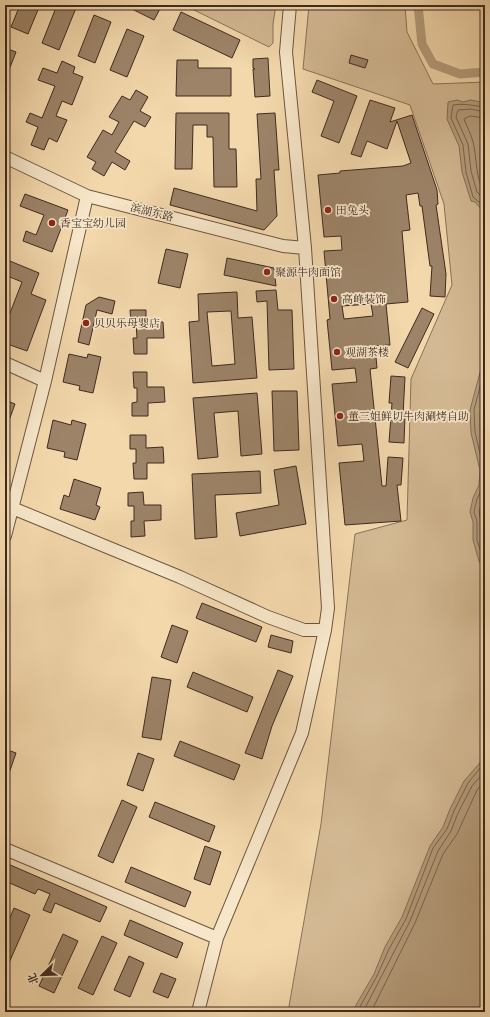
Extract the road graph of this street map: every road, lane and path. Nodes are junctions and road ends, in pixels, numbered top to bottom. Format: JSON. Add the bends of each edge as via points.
{"nodes":[{"id":1,"x":290,"y":5,"type":"edge"},
{"id":2,"x":5,"y":157,"type":"edge"},
{"id":3,"x":87,"y":196,"type":"junction"},
{"id":4,"x":305,"y":248,"type":"junction"},
{"id":5,"x":5,"y":363,"type":"edge"},
{"id":6,"x":45,"y":381,"type":"junction"},
{"id":7,"x":8,"y":506,"type":"edge"},
{"id":8,"x":5,"y":536,"type":"edge"},
{"id":9,"x":325,"y":630,"type":"junction"},
{"id":10,"x":5,"y":849,"type":"edge"},
{"id":11,"x":217,"y":938,"type":"junction"},
{"id":12,"x":198,"y":1012,"type":"edge"}],
"edges":[{"from":1,"to":4,"type":"street","via":[[286,52]]},
{"from":2,"to":3,"type":"street","name":"滨湖东路"},
{"from":3,"to":4,"type":"street","name":"滨湖东路","via":[[283,246]]},
{"from":3,"to":6,"type":"street"},
{"from":4,"to":9,"type":"street","via":[[327,595]]},
{"from":5,"to":6,"type":"street"},
{"from":6,"to":7,"type":"street"},
{"from":7,"to":8,"type":"street"},
{"from":7,"to":9,"type":"street","via":[[180,577],[268,617],[304,630]]},
{"from":9,"to":11,"type":"street","via":[[302,733]]},
{"from":10,"to":11,"type":"street"},
{"from":11,"to":12,"type":"street"}]}
